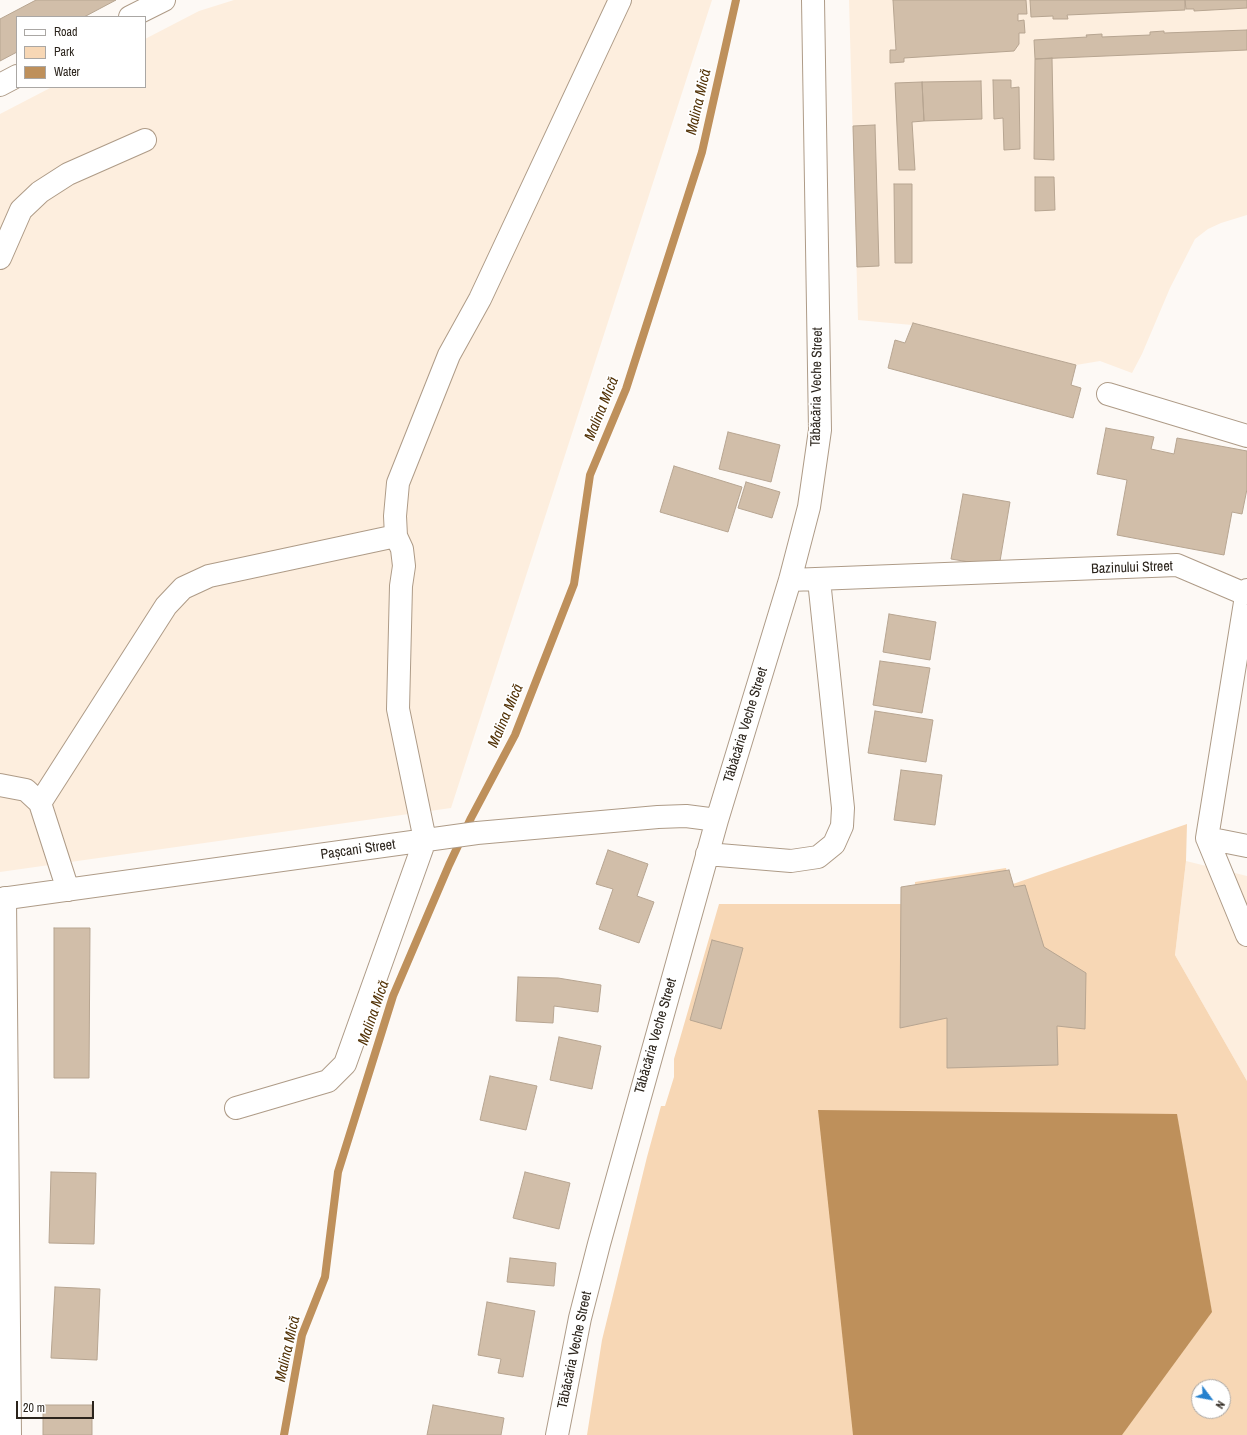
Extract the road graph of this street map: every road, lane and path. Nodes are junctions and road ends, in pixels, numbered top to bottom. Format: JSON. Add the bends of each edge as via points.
{"nodes":[{"id":1,"x":164,"y":0,"type":"edge"},
{"id":2,"x":620,"y":0,"type":"edge"},
{"id":3,"x":813,"y":0,"type":"edge"},
{"id":4,"x":132,"y":16,"type":"edge"},
{"id":5,"x":16,"y":77,"type":"edge"},
{"id":6,"x":0,"y":85,"type":"edge"},
{"id":7,"x":145,"y":140,"type":"dead end"},
{"id":8,"x":0,"y":258,"type":"edge"},
{"id":9,"x":1108,"y":394,"type":"dead end"},
{"id":10,"x":1247,"y":436,"type":"edge"},
{"id":11,"x":396,"y":536,"type":"junction"},
{"id":12,"x":790,"y":580,"type":"junction"},
{"id":13,"x":819,"y":580,"type":"junction"},
{"id":14,"x":1246,"y":592,"type":"edge"},
{"id":15,"x":0,"y":785,"type":"edge"},
{"id":16,"x":40,"y":802,"type":"junction"},
{"id":17,"x":717,"y":820,"type":"junction"},
{"id":18,"x":1207,"y":838,"type":"junction"},
{"id":19,"x":425,"y":840,"type":"junction"},
{"id":20,"x":1247,"y":846,"type":"edge"},
{"id":21,"x":707,"y":854,"type":"junction"},
{"id":22,"x":68,"y":890,"type":"junction"},
{"id":23,"x":2,"y":899,"type":"edge"},
{"id":24,"x":1247,"y":936,"type":"edge"},
{"id":25,"x":236,"y":1108,"type":"dead end"},
{"id":26,"x":10,"y":1435,"type":"edge"},
{"id":27,"x":557,"y":1435,"type":"edge"}],
"edges":[{"from":1,"to":4,"type":"street"},
{"from":2,"to":11,"type":"street","via":[[480,299],[449,355],[398,483]]},
{"from":3,"to":12,"type":"street","name":"Tăbăcăria Veche Street","via":[[820,430],[809,507]]},
{"from":5,"to":6,"type":"street"},
{"from":7,"to":8,"type":"street","via":[[68,174],[40,192],[21,210]]},
{"from":9,"to":10,"type":"street"},
{"from":11,"to":16,"type":"street","via":[[209,576],[182,588],[166,606]]},
{"from":11,"to":19,"type":"street","via":[[402,549],[404,566],[401,586],[398,709]]},
{"from":12,"to":13,"type":"street","name":"Bazinului Street"},
{"from":12,"to":17,"type":"street","name":"Tăbăcăria Veche Street"},
{"from":13,"to":14,"type":"street","name":"Bazinului Street","via":[[1177,565]]},
{"from":13,"to":21,"type":"street","via":[[843,808],[842,826],[834,844],[818,857],[791,861]]},
{"from":14,"to":18,"type":"street","name":"Bazinului Street"},
{"from":15,"to":16,"type":"street","via":[[26,790]]},
{"from":16,"to":22,"type":"street"},
{"from":17,"to":19,"type":"street","name":"Pașcani Street","via":[[686,816],[658,817]]},
{"from":17,"to":21,"type":"street","name":"Tăbăcăria Veche Street"},
{"from":18,"to":20,"type":"street"},
{"from":18,"to":24,"type":"street"},
{"from":19,"to":22,"type":"street","name":"Pașcani Street"},
{"from":19,"to":25,"type":"street","via":[[345,1064],[328,1081]]},
{"from":21,"to":27,"type":"street","name":"Tăbăcăria Veche Street","via":[[599,1244],[580,1318]]},
{"from":22,"to":23,"type":"street","name":"Pașcani Street"},
{"from":23,"to":26,"type":"street"}]}
